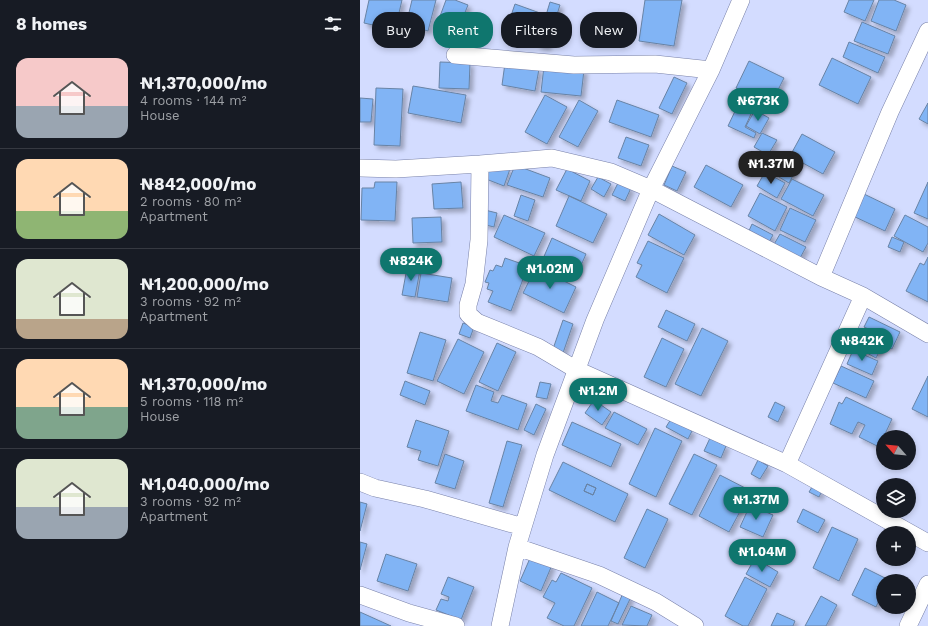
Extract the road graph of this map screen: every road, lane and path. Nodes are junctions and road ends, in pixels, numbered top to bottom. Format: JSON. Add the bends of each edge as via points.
{"nodes":[{"id":1,"x":741,"y":0,"type":"edge"},
{"id":2,"x":928,"y":31,"type":"edge"},
{"id":3,"x":455,"y":55,"type":"dead end"},
{"id":4,"x":711,"y":70,"type":"junction"},
{"id":5,"x":480,"y":164,"type":"junction"},
{"id":6,"x":360,"y":168,"type":"edge"},
{"id":7,"x":651,"y":189,"type":"junction"},
{"id":8,"x":821,"y":277,"type":"junction"},
{"id":9,"x":863,"y":296,"type":"junction"},
{"id":10,"x":928,"y":334,"type":"edge"},
{"id":11,"x":577,"y":370,"type":"junction"},
{"id":12,"x":787,"y":464,"type":"junction"},
{"id":13,"x":360,"y":482,"type":"edge"},
{"id":14,"x":523,"y":527,"type":"junction"},
{"id":15,"x":928,"y":542,"type":"edge"},
{"id":16,"x":517,"y":547,"type":"junction"},
{"id":17,"x":928,"y":584,"type":"edge"},
{"id":18,"x":360,"y":595,"type":"edge"},
{"id":19,"x":408,"y":620,"type":"edge"},
{"id":20,"x":456,"y":626,"type":"edge"},
{"id":21,"x":500,"y":626,"type":"edge"},
{"id":22,"x":695,"y":626,"type":"edge"},
{"id":23,"x":908,"y":626,"type":"edge"}],
"edges":[{"from":1,"to":4,"type":"street"},
{"from":2,"to":8,"type":"street","via":[[890,112]]},
{"from":3,"to":4,"type":"street","via":[[574,65],[655,64]]},
{"from":4,"to":7,"type":"street"},
{"from":5,"to":6,"type":"street","via":[[396,169]]},
{"from":5,"to":7,"type":"street","via":[[552,158],[611,172]]},
{"from":5,"to":11,"type":"street","via":[[479,240],[468,314],[476,322],[538,347]]},
{"from":7,"to":8,"type":"street"},
{"from":7,"to":11,"type":"street","via":[[595,320]]},
{"from":8,"to":9,"type":"street"},
{"from":9,"to":10,"type":"street"},
{"from":9,"to":12,"type":"street"},
{"from":11,"to":12,"type":"street"},
{"from":11,"to":14,"type":"street","via":[[545,455]]},
{"from":12,"to":15,"type":"street"},
{"from":13,"to":14,"type":"street"},
{"from":14,"to":16,"type":"street"},
{"from":16,"to":21,"type":"street"},
{"from":16,"to":22,"type":"street","via":[[599,575],[656,602]]},
{"from":17,"to":23,"type":"street"},
{"from":18,"to":19,"type":"street"},
{"from":19,"to":20,"type":"street"}]}
